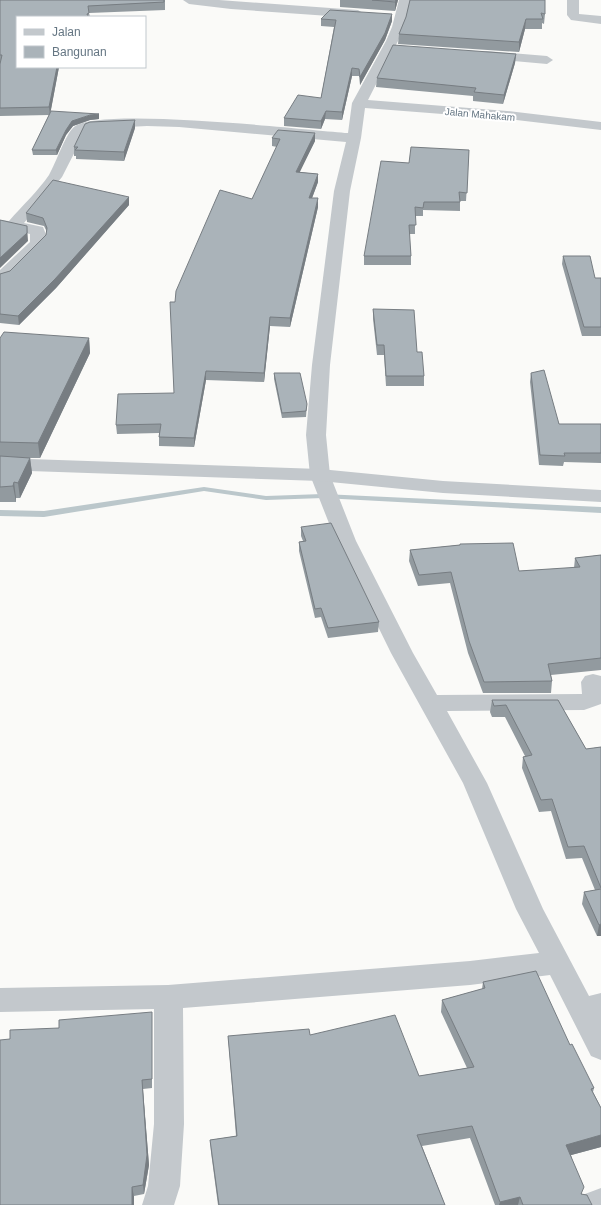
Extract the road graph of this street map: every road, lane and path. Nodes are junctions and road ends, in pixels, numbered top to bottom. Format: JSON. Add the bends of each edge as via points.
{"nodes":[{"id":1,"x":190,"y":0,"type":"edge"},
{"id":2,"x":405,"y":0,"type":"edge"},
{"id":3,"x":573,"y":0,"type":"edge"},
{"id":4,"x":372,"y":15,"type":"edge"},
{"id":5,"x":601,"y":20,"type":"edge"},
{"id":6,"x":388,"y":48,"type":"junction"},
{"id":7,"x":404,"y":49,"type":"edge"},
{"id":8,"x":475,"y":54,"type":"edge"},
{"id":9,"x":546,"y":60,"type":"dead end"},
{"id":10,"x":359,"y":103,"type":"junction"},
{"id":11,"x":601,"y":126,"type":"edge"},
{"id":12,"x":354,"y":138,"type":"junction"},
{"id":13,"x":7,"y":225,"type":"edge"},
{"id":14,"x":0,"y":277,"type":"edge"},
{"id":15,"x":0,"y":464,"type":"edge"},
{"id":16,"x":326,"y":489,"type":"junction"},
{"id":17,"x":601,"y":496,"type":"edge"},
{"id":18,"x":593,"y":682,"type":"dead end"},
{"id":19,"x":429,"y":703,"type":"junction"},
{"id":20,"x":558,"y":962,"type":"junction"},
{"id":21,"x":168,"y":997,"type":"junction"},
{"id":22,"x":0,"y":1000,"type":"edge"},
{"id":23,"x":592,"y":1008,"type":"edge"},
{"id":24,"x":601,"y":1047,"type":"edge"},
{"id":25,"x":601,"y":1203,"type":"edge"},
{"id":26,"x":158,"y":1205,"type":"edge"},
{"id":27,"x":596,"y":1205,"type":"edge"}],
"edges":[{"from":1,"to":4,"type":"street"},
{"from":2,"to":6,"type":"street","via":[[394,16]]},
{"from":3,"to":5,"type":"street","via":[[575,17]]},
{"from":6,"to":7,"type":"street"},
{"from":6,"to":10,"type":"street"},
{"from":8,"to":9,"type":"street"},
{"from":10,"to":11,"type":"street","name":"Jalan Mahakam"},
{"from":10,"to":12,"type":"street"},
{"from":12,"to":13,"type":"street","via":[[179,123],[83,126],[55,177]]},
{"from":12,"to":16,"type":"street","via":[[342,191],[321,365],[316,435]]},
{"from":13,"to":14,"type":"street","via":[[37,230],[40,237],[38,243]]},
{"from":15,"to":16,"type":"street"},
{"from":16,"to":17,"type":"street","via":[[443,487]]},
{"from":16,"to":19,"type":"street","via":[[346,541]]},
{"from":18,"to":19,"type":"street","via":[[594,698],[584,702]]},
{"from":19,"to":20,"type":"street","via":[[475,783],[530,909]]},
{"from":20,"to":21,"type":"street","via":[[470,973]]},
{"from":20,"to":23,"type":"street"},
{"from":21,"to":22,"type":"street"},
{"from":21,"to":26,"type":"street","via":[[170,1100],[164,1188]]},
{"from":23,"to":24,"type":"street"},
{"from":25,"to":27,"type":"street"}]}
